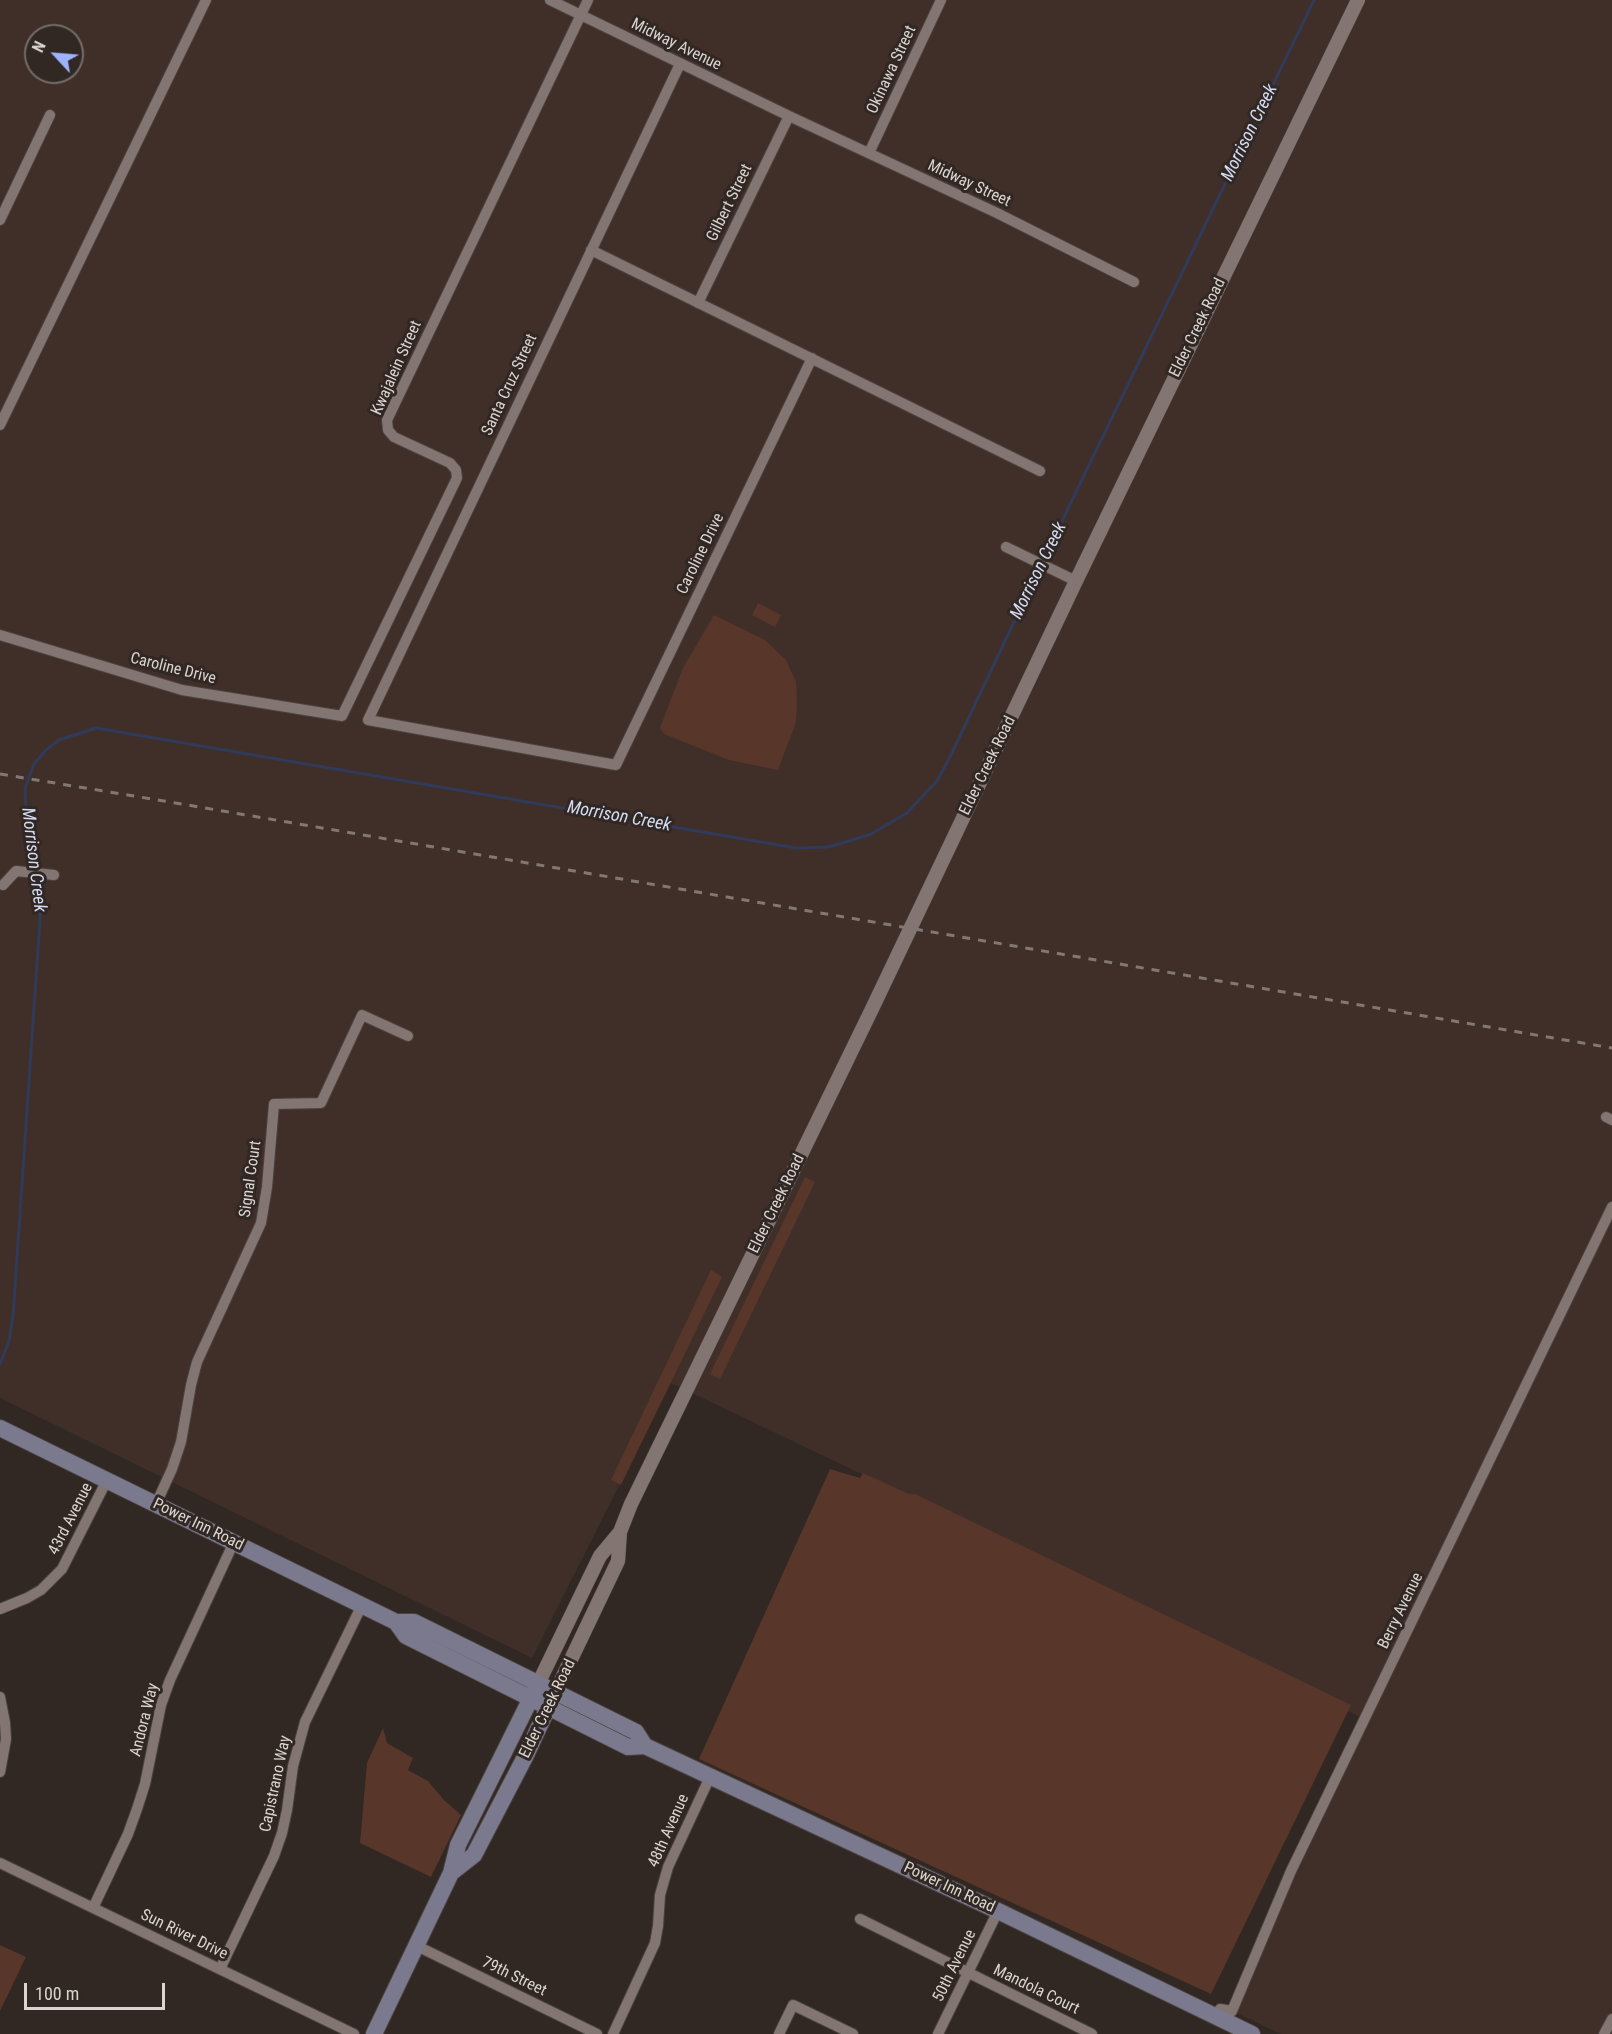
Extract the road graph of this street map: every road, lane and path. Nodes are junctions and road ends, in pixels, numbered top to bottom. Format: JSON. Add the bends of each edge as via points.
{"nodes":[{"id":1,"x":206,"y":0,"type":"edge"},
{"id":2,"x":550,"y":0,"type":"edge"},
{"id":3,"x":588,"y":0,"type":"edge"},
{"id":4,"x":941,"y":0,"type":"edge"},
{"id":5,"x":1358,"y":0,"type":"edge"},
{"id":6,"x":581,"y":15,"type":"junction"},
{"id":7,"x":680,"y":64,"type":"junction"},
{"id":8,"x":50,"y":115,"type":"dead end"},
{"id":9,"x":789,"y":116,"type":"junction"},
{"id":10,"x":869,"y":153,"type":"junction"},
{"id":11,"x":0,"y":220,"type":"edge"},
{"id":12,"x":591,"y":250,"type":"junction"},
{"id":13,"x":1134,"y":282,"type":"dead end"},
{"id":14,"x":698,"y":303,"type":"junction"},
{"id":15,"x":812,"y":358,"type":"junction"},
{"id":16,"x":0,"y":425,"type":"edge"},
{"id":17,"x":1040,"y":471,"type":"dead end"},
{"id":18,"x":1006,"y":547,"type":"dead end"},
{"id":19,"x":1076,"y":581,"type":"junction"},
{"id":20,"x":0,"y":635,"type":"edge"},
{"id":21,"x":342,"y":716,"type":"joint"},
{"id":22,"x":368,"y":720,"type":"joint"},
{"id":23,"x":54,"y":875,"type":"dead end"},
{"id":24,"x":3,"y":885,"type":"dead end"},
{"id":25,"x":408,"y":1036,"type":"dead end"},
{"id":26,"x":1612,"y":1207,"type":"edge"},
{"id":27,"x":0,"y":1428,"type":"edge"},
{"id":28,"x":107,"y":1480,"type":"junction"},
{"id":29,"x":156,"y":1504,"type":"junction"},
{"id":30,"x":620,"y":1532,"type":"junction"},
{"id":31,"x":234,"y":1542,"type":"junction"},
{"id":32,"x":362,"y":1605,"type":"junction"},
{"id":33,"x":0,"y":1609,"type":"edge"},
{"id":34,"x":535,"y":1691,"type":"junction"},
{"id":35,"x":0,"y":1697,"type":"edge"},
{"id":36,"x":552,"y":1700,"type":"junction"},
{"id":37,"x":0,"y":1772,"type":"edge"},
{"id":38,"x":710,"y":1777,"type":"junction"},
{"id":39,"x":0,"y":1863,"type":"edge"},
{"id":40,"x":452,"y":1873,"type":"junction"},
{"id":41,"x":93,"y":1908,"type":"junction"},
{"id":42,"x":998,"y":1911,"type":"junction"},
{"id":43,"x":860,"y":1919,"type":"dead end"},
{"id":44,"x":417,"y":1946,"type":"junction"},
{"id":45,"x":220,"y":1969,"type":"junction"},
{"id":46,"x":968,"y":1973,"type":"junction"},
{"id":47,"x":1216,"y":2017,"type":"junction"},
{"id":48,"x":1612,"y":2019,"type":"edge"},
{"id":49,"x":354,"y":2034,"type":"edge"},
{"id":50,"x":374,"y":2034,"type":"edge"},
{"id":51,"x":597,"y":2034,"type":"edge"},
{"id":52,"x":613,"y":2034,"type":"edge"},
{"id":53,"x":779,"y":2034,"type":"edge"},
{"id":54,"x":853,"y":2034,"type":"edge"},
{"id":55,"x":938,"y":2034,"type":"edge"},
{"id":56,"x":1092,"y":2034,"type":"edge"},
{"id":57,"x":1251,"y":2034,"type":"edge"},
{"id":58,"x":1604,"y":2034,"type":"edge"}],
"edges":[{"from":1,"to":16,"type":"street"},
{"from":2,"to":6,"type":"street","name":"Midway Avenue"},
{"from":3,"to":6,"type":"street","name":"Kwajalein Street"},
{"from":4,"to":10,"type":"street","name":"Okinawa Street"},
{"from":5,"to":19,"type":"street","name":"Elder Creek Road"},
{"from":6,"to":7,"type":"street","name":"Midway Avenue"},
{"from":6,"to":21,"type":"street","name":"Kwajalein Street","via":[[387,420],[394,437],[450,463],[458,478]]},
{"from":7,"to":9,"type":"street","name":"Midway Avenue"},
{"from":7,"to":12,"type":"street","name":"Santa Cruz Street"},
{"from":8,"to":11,"type":"street"},
{"from":9,"to":10,"type":"street","name":"Midway Street"},
{"from":9,"to":14,"type":"street","name":"Gilbert Street"},
{"from":10,"to":13,"type":"street","name":"Midway Street"},
{"from":12,"to":14,"type":"street"},
{"from":12,"to":22,"type":"street","name":"Santa Cruz Street"},
{"from":14,"to":15,"type":"street"},
{"from":15,"to":17,"type":"street"},
{"from":15,"to":22,"type":"street","name":"Caroline Drive","via":[[616,765]]},
{"from":18,"to":19,"type":"street"},
{"from":19,"to":30,"type":"street","name":"Elder Creek Road"},
{"from":20,"to":21,"type":"street","name":"Caroline Drive","via":[[182,690]]},
{"from":23,"to":24,"type":"street","via":[[16,871]]},
{"from":25,"to":29,"type":"street","name":"Signal Court","via":[[362,1015],[321,1103],[274,1104],[261,1223],[197,1362],[181,1442]]},
{"from":26,"to":47,"type":"street","name":"Berry Avenue","via":[[1291,1871],[1232,2011],[1220,2009]]},
{"from":27,"to":28,"type":"main road","name":"Power Inn Road"},
{"from":28,"to":29,"type":"main road","name":"Power Inn Road"},
{"from":28,"to":33,"type":"street","name":"43rd Avenue","via":[[62,1569],[41,1590]]},
{"from":29,"to":31,"type":"main road","name":"Power Inn Road"},
{"from":30,"to":34,"type":"street","name":"Elder Creek Road","via":[[600,1556]]},
{"from":30,"to":36,"type":"street","name":"Elder Creek Road","via":[[618,1561]]},
{"from":31,"to":32,"type":"main road","name":"Power Inn Road"},
{"from":31,"to":41,"type":"street","name":"Andora Way","via":[[170,1680],[137,1809]]},
{"from":32,"to":34,"type":"main road","name":"Power Inn Road","via":[[396,1622],[414,1622]]},
{"from":32,"to":45,"type":"street","name":"Capistrano Way","via":[[306,1722],[274,1856]]},
{"from":34,"to":36,"type":"main road","name":"Power Inn Road"},
{"from":34,"to":40,"type":"main road","name":"Elder Creek Road","via":[[458,1845]]},
{"from":35,"to":37,"type":"street","via":[[6,1738]]},
{"from":36,"to":38,"type":"main road","name":"Power Inn Road","via":[[628,1747],[645,1746]]},
{"from":36,"to":40,"type":"main road","name":"Elder Creek Road","via":[[474,1855]]},
{"from":38,"to":42,"type":"main road","name":"Power Inn Road"},
{"from":38,"to":52,"type":"street","name":"48th Avenue","via":[[668,1867],[660,1895],[655,1943]]},
{"from":39,"to":41,"type":"street","name":"Sun River Drive"},
{"from":40,"to":44,"type":"main road","name":"Elder Creek Road"},
{"from":41,"to":45,"type":"street","name":"Sun River Drive"},
{"from":42,"to":46,"type":"street","name":"50th Avenue"},
{"from":42,"to":47,"type":"main road","name":"Power Inn Road"},
{"from":43,"to":46,"type":"street","name":"Mandola Court"},
{"from":44,"to":50,"type":"main road","name":"Elder Creek Road"},
{"from":44,"to":51,"type":"street","name":"79th Street"},
{"from":45,"to":49,"type":"street","name":"Sun River Drive"},
{"from":46,"to":55,"type":"street","name":"50th Avenue"},
{"from":46,"to":56,"type":"street","name":"Mandola Court"},
{"from":47,"to":57,"type":"main road","name":"Power Inn Road"},
{"from":48,"to":58,"type":"street"},
{"from":53,"to":54,"type":"street","via":[[794,2005]]}]}
